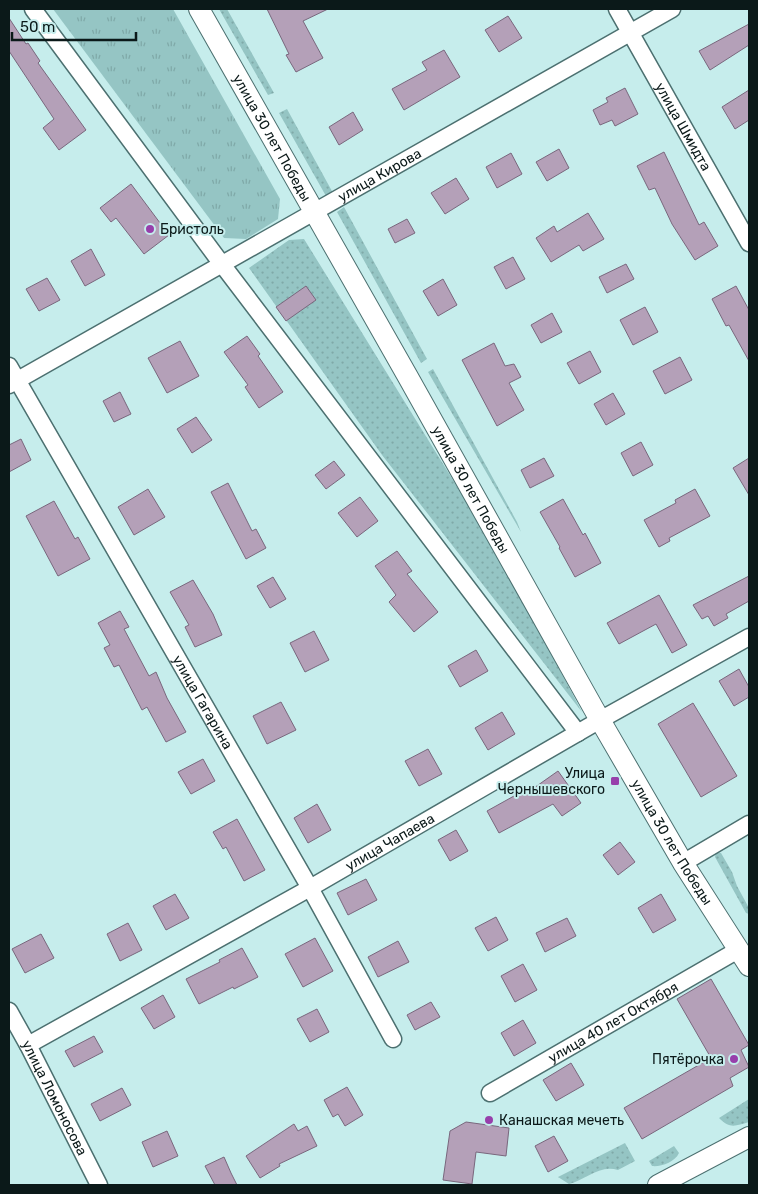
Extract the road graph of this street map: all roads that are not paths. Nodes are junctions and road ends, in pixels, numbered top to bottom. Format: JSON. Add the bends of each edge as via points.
{"nodes":[{"id":1,"x":33,"y":9,"type":"edge"},
{"id":2,"x":199,"y":9,"type":"edge"},
{"id":3,"x":617,"y":9,"type":"edge"},
{"id":4,"x":672,"y":9,"type":"edge"},
{"id":5,"x":630,"y":33,"type":"junction"},
{"id":6,"x":315,"y":212,"type":"junction"},
{"id":7,"x":749,"y":243,"type":"edge"},
{"id":8,"x":221,"y":264,"type":"junction"},
{"id":9,"x":9,"y":366,"type":"edge"},
{"id":10,"x":13,"y":383,"type":"edge"},
{"id":11,"x":749,"y":637,"type":"edge"},
{"id":12,"x":600,"y":720,"type":"junction"},
{"id":13,"x":578,"y":733,"type":"junction"},
{"id":14,"x":749,"y":824,"type":"edge"},
{"id":15,"x":683,"y":863,"type":"junction"},
{"id":16,"x":310,"y":888,"type":"junction"},
{"id":17,"x":744,"y":958,"type":"edge"},
{"id":18,"x":9,"y":1010,"type":"edge"},
{"id":19,"x":392,"y":1039,"type":"dead end"},
{"id":20,"x":28,"y":1045,"type":"junction"},
{"id":21,"x":490,"y":1093,"type":"dead end"},
{"id":22,"x":749,"y":1137,"type":"edge"},
{"id":23,"x":99,"y":1185,"type":"edge"},
{"id":24,"x":658,"y":1185,"type":"edge"}],
"edges":[{"from":1,"to":8,"type":"street"},
{"from":2,"to":6,"type":"street","name":"улица 30 лет Победы"},
{"from":3,"to":5,"type":"street","name":"улица Шмидта"},
{"from":4,"to":5,"type":"street","name":"улица Кирова"},
{"from":5,"to":6,"type":"street","name":"улица Кирова"},
{"from":5,"to":7,"type":"street","name":"улица Шмидта"},
{"from":6,"to":8,"type":"street","name":"улица Кирова"},
{"from":6,"to":12,"type":"street","name":"улица 30 лет Победы"},
{"from":8,"to":10,"type":"street","name":"улица Кирова"},
{"from":8,"to":13,"type":"street"},
{"from":9,"to":10,"type":"street","name":"улица Гагарина"},
{"from":10,"to":16,"type":"street","name":"улица Гагарина"},
{"from":11,"to":12,"type":"street","name":"улица Чапаева"},
{"from":12,"to":13,"type":"street","name":"улица Чапаева"},
{"from":12,"to":15,"type":"street","name":"улица 30 лет Победы"},
{"from":13,"to":16,"type":"street","name":"улица Чапаева"},
{"from":14,"to":15,"type":"street"},
{"from":15,"to":17,"type":"street","name":"улица 30 лет Победы"},
{"from":16,"to":19,"type":"street","name":"улица Гагарина"},
{"from":16,"to":20,"type":"street","name":"улица Чапаева"},
{"from":17,"to":21,"type":"street","name":"улица 40 лет Октября"},
{"from":18,"to":20,"type":"street","name":"улица Ломоносова"},
{"from":20,"to":23,"type":"street","name":"улица Ломоносова"},
{"from":22,"to":24,"type":"street"}]}
